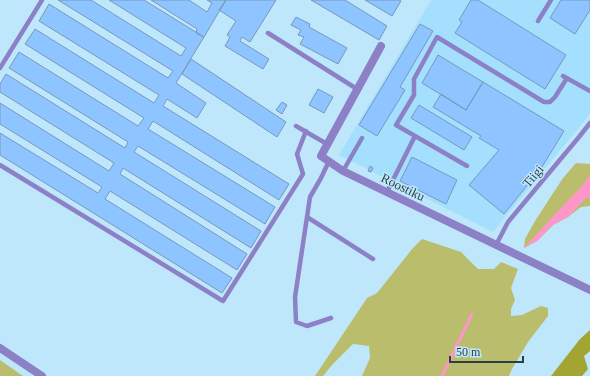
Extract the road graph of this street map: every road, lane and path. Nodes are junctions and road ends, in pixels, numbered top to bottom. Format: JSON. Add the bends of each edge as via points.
{"nodes":[{"id":1,"x":42,"y":0,"type":"edge"},
{"id":2,"x":551,"y":0,"type":"edge"},
{"id":3,"x":538,"y":21,"type":"dead end"},
{"id":4,"x":268,"y":33,"type":"dead end"},
{"id":5,"x":381,"y":46,"type":"dead end"},
{"id":6,"x":0,"y":68,"type":"edge"},
{"id":7,"x":358,"y":89,"type":"junction"},
{"id":8,"x":590,"y":90,"type":"edge"},
{"id":9,"x":590,"y":123,"type":"edge"},
{"id":10,"x":296,"y":126,"type":"dead end"},
{"id":11,"x":306,"y":132,"type":"junction"},
{"id":12,"x":415,"y":136,"type":"junction"},
{"id":13,"x":362,"y":138,"type":"dead end"},
{"id":14,"x":327,"y":144,"type":"junction"},
{"id":15,"x":329,"y":161,"type":"junction"},
{"id":16,"x":0,"y":165,"type":"edge"},
{"id":17,"x":467,"y":166,"type":"dead end"},
{"id":18,"x":343,"y":171,"type":"junction"},
{"id":19,"x":387,"y":192,"type":"junction"},
{"id":20,"x":307,"y":217,"type":"junction"},
{"id":21,"x":496,"y":245,"type":"junction"},
{"id":22,"x":373,"y":259,"type":"dead end"},
{"id":23,"x":590,"y":290,"type":"edge"},
{"id":24,"x":331,"y":318,"type":"dead end"},
{"id":25,"x":0,"y":348,"type":"edge"},
{"id":26,"x":42,"y":376,"type":"edge"}],
"edges":[{"from":1,"to":6,"type":"lane"},
{"from":2,"to":3,"type":"lane"},
{"from":4,"to":7,"type":"lane"},
{"from":5,"to":7,"type":"street"},
{"from":7,"to":14,"type":"street"},
{"from":8,"to":12,"type":"lane","via":[[565,77],[555,97],[550,102],[544,102],[437,37],[414,79],[414,95],[396,125]]},
{"from":9,"to":21,"type":"lane","name":"Tiigi","via":[[508,222]]},
{"from":10,"to":11,"type":"lane"},
{"from":11,"to":14,"type":"lane"},
{"from":11,"to":16,"type":"lane","via":[[297,154],[303,174],[223,301]]},
{"from":12,"to":17,"type":"lane"},
{"from":12,"to":19,"type":"lane"},
{"from":13,"to":18,"type":"lane"},
{"from":14,"to":15,"type":"street","via":[[321,156]]},
{"from":15,"to":18,"type":"street","name":"Roostiku"},
{"from":15,"to":20,"type":"lane","via":[[310,197]]},
{"from":18,"to":19,"type":"street","name":"Roostiku"},
{"from":19,"to":21,"type":"street","name":"Roostiku"},
{"from":20,"to":22,"type":"lane"},
{"from":20,"to":24,"type":"lane","via":[[295,297],[296,322],[307,326]]},
{"from":21,"to":23,"type":"street","name":"Roostiku"},
{"from":25,"to":26,"type":"street"}]}
